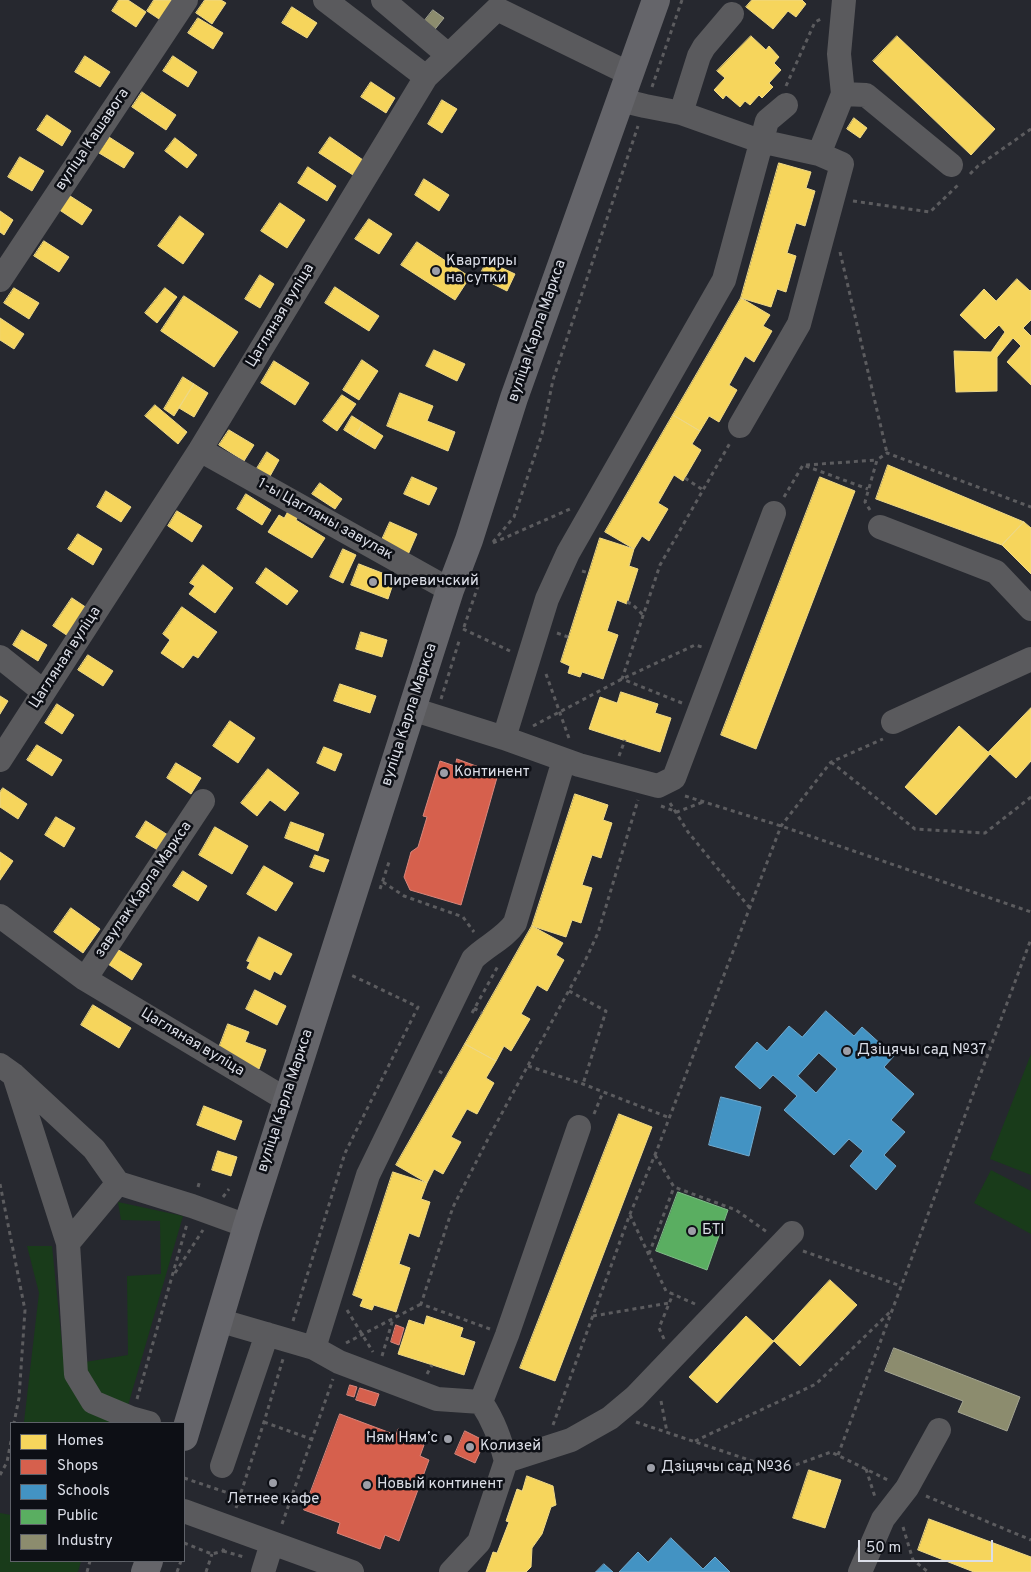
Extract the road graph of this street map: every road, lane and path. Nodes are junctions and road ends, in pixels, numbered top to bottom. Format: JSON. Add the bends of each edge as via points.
{"nodes":[{"id":1,"x":186,"y":0,"type":"edge"},
{"id":2,"x":325,"y":0,"type":"edge"},
{"id":3,"x":384,"y":0,"type":"edge"},
{"id":4,"x":656,"y":0,"type":"edge"},
{"id":5,"x":682,"y":0,"type":"edge"},
{"id":6,"x":497,"y":4,"type":"edge"},
{"id":7,"x":844,"y":4,"type":"edge"},
{"id":8,"x":732,"y":14,"type":"dead end"},
{"id":9,"x":448,"y":55,"type":"junction"},
{"id":10,"x":630,"y":74,"type":"junction"},
{"id":11,"x":426,"y":77,"type":"junction"},
{"id":12,"x":844,"y":94,"type":"junction"},
{"id":13,"x":633,"y":103,"type":"junction"},
{"id":14,"x":786,"y":105,"type":"joint"},
{"id":15,"x":681,"y":113,"type":"junction"},
{"id":16,"x":1031,"y":129,"type":"edge"},
{"id":17,"x":760,"y":141,"type":"junction"},
{"id":18,"x":819,"y":154,"type":"junction"},
{"id":19,"x":959,"y":175,"type":"junction"},
{"id":20,"x":833,"y":198,"type":"junction"},
{"id":21,"x":839,"y":247,"type":"dead end"},
{"id":22,"x":0,"y":280,"type":"edge"},
{"id":23,"x":740,"y":426,"type":"joint"},
{"id":24,"x":200,"y":450,"type":"junction"},
{"id":25,"x":888,"y":453,"type":"junction"},
{"id":26,"x":877,"y":460,"type":"junction"},
{"id":27,"x":803,"y":465,"type":"junction"},
{"id":28,"x":685,"y":478,"type":"dead end"},
{"id":29,"x":868,"y":489,"type":"junction"},
{"id":30,"x":702,"y":490,"type":"junction"},
{"id":31,"x":1031,"y":507,"type":"edge"},
{"id":32,"x":774,"y":513,"type":"joint"},
{"id":33,"x":590,"y":514,"type":"junction"},
{"id":34,"x":880,"y":528,"type":"joint"},
{"id":35,"x":479,"y":582,"type":"dead end"},
{"id":36,"x":450,"y":590,"type":"junction"},
{"id":37,"x":627,"y":602,"type":"dead end"},
{"id":38,"x":1031,"y":609,"type":"edge"},
{"id":39,"x":643,"y":615,"type":"junction"},
{"id":40,"x":463,"y":629,"type":"junction"},
{"id":41,"x":554,"y":632,"type":"dead end"},
{"id":42,"x":568,"y":637,"type":"dead end"},
{"id":43,"x":721,"y":653,"type":"junction"},
{"id":44,"x":0,"y":657,"type":"edge"},
{"id":45,"x":528,"y":659,"type":"junction"},
{"id":46,"x":1031,"y":659,"type":"edge"},
{"id":47,"x":622,"y":679,"type":"junction"},
{"id":48,"x":44,"y":692,"type":"junction"},
{"id":49,"x":688,"y":705,"type":"dead end"},
{"id":50,"x":424,"y":712,"type":"junction"},
{"id":51,"x":560,"y":712,"type":"junction"},
{"id":52,"x":893,"y":722,"type":"joint"},
{"id":53,"x":506,"y":738,"type":"junction"},
{"id":54,"x":625,"y":740,"type":"dead end"},
{"id":55,"x":0,"y":760,"type":"edge"},
{"id":56,"x":618,"y":761,"type":"dead end"},
{"id":57,"x":830,"y":762,"type":"junction"},
{"id":58,"x":571,"y":763,"type":"junction"},
{"id":59,"x":630,"y":796,"type":"dead end"},
{"id":60,"x":653,"y":797,"type":"junction"},
{"id":61,"x":1031,"y":797,"type":"edge"},
{"id":62,"x":638,"y":799,"type":"junction"},
{"id":63,"x":204,"y":801,"type":"dead end"},
{"id":64,"x":703,"y":802,"type":"junction"},
{"id":65,"x":676,"y":812,"type":"junction"},
{"id":66,"x":781,"y":826,"type":"junction"},
{"id":67,"x":391,"y":855,"type":"dead end"},
{"id":68,"x":383,"y":882,"type":"junction"},
{"id":69,"x":379,"y":891,"type":"dead end"},
{"id":70,"x":750,"y":907,"type":"junction"},
{"id":71,"x":1031,"y":912,"type":"edge"},
{"id":72,"x":0,"y":916,"type":"edge"},
{"id":73,"x":1031,"y":939,"type":"edge"},
{"id":74,"x":485,"y":948,"type":"junction"},
{"id":75,"x":350,"y":974,"type":"dead end"},
{"id":76,"x":85,"y":979,"type":"junction"},
{"id":77,"x":569,"y":991,"type":"junction"},
{"id":78,"x":474,"y":1008,"type":"junction"},
{"id":79,"x":482,"y":1013,"type":"dead end"},
{"id":80,"x":470,"y":1016,"type":"dead end"},
{"id":81,"x":443,"y":1063,"type":"dead end"},
{"id":82,"x":528,"y":1066,"type":"junction"},
{"id":83,"x":7,"y":1070,"type":"edge"},
{"id":84,"x":439,"y":1071,"type":"dead end"},
{"id":85,"x":582,"y":1084,"type":"junction"},
{"id":86,"x":287,"y":1100,"type":"junction"},
{"id":87,"x":670,"y":1118,"type":"junction"},
{"id":88,"x":579,"y":1127,"type":"dead end"},
{"id":89,"x":200,"y":1180,"type":"dead end"},
{"id":90,"x":118,"y":1183,"type":"junction"},
{"id":91,"x":0,"y":1184,"type":"edge"},
{"id":92,"x":674,"y":1187,"type":"dead end"},
{"id":93,"x":228,"y":1189,"type":"dead end"},
{"id":94,"x":202,"y":1210,"type":"junction"},
{"id":95,"x":630,"y":1214,"type":"junction"},
{"id":96,"x":246,"y":1226,"type":"junction"},
{"id":97,"x":792,"y":1233,"type":"dead end"},
{"id":98,"x":68,"y":1244,"type":"junction"},
{"id":99,"x":649,"y":1254,"type":"junction"},
{"id":100,"x":172,"y":1278,"type":"junction"},
{"id":101,"x":673,"y":1294,"type":"junction"},
{"id":102,"x":342,"y":1302,"type":"dead end"},
{"id":103,"x":669,"y":1303,"type":"junction"},
{"id":104,"x":421,"y":1304,"type":"junction"},
{"id":105,"x":892,"y":1310,"type":"junction"},
{"id":106,"x":592,"y":1316,"type":"junction"},
{"id":107,"x":393,"y":1318,"type":"junction"},
{"id":108,"x":709,"y":1319,"type":"junction"},
{"id":109,"x":218,"y":1320,"type":"junction"},
{"id":110,"x":362,"y":1335,"type":"junction"},
{"id":111,"x":507,"y":1335,"type":"junction"},
{"id":112,"x":277,"y":1337,"type":"junction"},
{"id":113,"x":314,"y":1348,"type":"junction"},
{"id":114,"x":674,"y":1357,"type":"junction"},
{"id":115,"x":339,"y":1362,"type":"junction"},
{"id":116,"x":432,"y":1365,"type":"dead end"},
{"id":117,"x":656,"y":1376,"type":"junction"},
{"id":118,"x":428,"y":1395,"type":"junction"},
{"id":119,"x":481,"y":1402,"type":"junction"},
{"id":120,"x":614,"y":1415,"type":"junction"},
{"id":121,"x":140,"y":1421,"type":"edge"},
{"id":122,"x":14,"y":1422,"type":"edge"},
{"id":123,"x":264,"y":1422,"type":"junction"},
{"id":124,"x":939,"y":1430,"type":"dead end"},
{"id":125,"x":185,"y":1432,"type":"edge"},
{"id":126,"x":667,"y":1432,"type":"junction"},
{"id":127,"x":312,"y":1439,"type":"junction"},
{"id":128,"x":694,"y":1441,"type":"junction"},
{"id":129,"x":544,"y":1449,"type":"junction"},
{"id":130,"x":838,"y":1455,"type":"junction"},
{"id":131,"x":506,"y":1461,"type":"junction"},
{"id":132,"x":9,"y":1463,"type":"edge"},
{"id":133,"x":222,"y":1466,"type":"dead end"},
{"id":134,"x":0,"y":1476,"type":"edge"},
{"id":135,"x":185,"y":1478,"type":"edge"},
{"id":136,"x":901,"y":1496,"type":"junction"},
{"id":137,"x":240,"y":1497,"type":"junction"},
{"id":138,"x":185,"y":1511,"type":"edge"},
{"id":139,"x":230,"y":1527,"type":"junction"},
{"id":140,"x":1031,"y":1540,"type":"edge"},
{"id":141,"x":185,"y":1543,"type":"edge"},
{"id":142,"x":274,"y":1543,"type":"junction"},
{"id":143,"x":212,"y":1554,"type":"junction"},
{"id":144,"x":206,"y":1572,"type":"edge"},
{"id":145,"x":263,"y":1572,"type":"edge"},
{"id":146,"x":352,"y":1572,"type":"edge"},
{"id":147,"x":452,"y":1572,"type":"edge"},
{"id":148,"x":860,"y":1572,"type":"edge"},
{"id":149,"x":928,"y":1572,"type":"edge"}],
"edges":[{"from":1,"to":22,"type":"street","name":"вуліца Кашавога"},
{"from":2,"to":11,"type":"street"},
{"from":3,"to":9,"type":"street"},
{"from":4,"to":10,"type":"main road","name":"вуліца Карла Маркса"},
{"from":5,"to":13,"type":"path"},
{"from":6,"to":9,"type":"street","name":"Цагляная вуліца"},
{"from":6,"to":10,"type":"street","name":"Цагляная вуліца"},
{"from":7,"to":12,"type":"street","via":[[839,54]]},
{"from":7,"to":14,"type":"path","via":[[815,22],[782,95]]},
{"from":8,"to":15,"type":"street","via":[[699,56]]},
{"from":9,"to":11,"type":"street","name":"Цагляная вуліца"},
{"from":10,"to":13,"type":"main road","name":"вуліца Карла Маркса"},
{"from":11,"to":24,"type":"street","name":"Цагляная вуліца"},
{"from":12,"to":18,"type":"street"},
{"from":12,"to":19,"type":"street","via":[[866,95]]},
{"from":13,"to":15,"type":"street"},
{"from":13,"to":33,"type":"path","via":[[554,380],[542,434],[514,517],[492,544],[569,509]]},
{"from":13,"to":36,"type":"main road","name":"вуліца Карла Маркса","via":[[514,398]]},
{"from":14,"to":17,"type":"street","via":[[767,120]]},
{"from":15,"to":17,"type":"street"},
{"from":16,"to":19,"type":"path","via":[[978,166]]},
{"from":17,"to":18,"type":"street"},
{"from":17,"to":33,"type":"street","via":[[724,280]]},
{"from":18,"to":20,"type":"street","via":[[842,164]]},
{"from":19,"to":20,"type":"path","via":[[930,212]]},
{"from":20,"to":23,"type":"street","via":[[799,324]]},
{"from":21,"to":25,"type":"path"},
{"from":23,"to":30,"type":"path"},
{"from":24,"to":36,"type":"street","name":"1-ы Цагляны завулак"},
{"from":24,"to":48,"type":"street","name":"Цагляная вуліца"},
{"from":25,"to":26,"type":"path"},
{"from":25,"to":31,"type":"path"},
{"from":26,"to":27,"type":"path"},
{"from":26,"to":29,"type":"path"},
{"from":27,"to":29,"type":"path"},
{"from":27,"to":32,"type":"path"},
{"from":28,"to":30,"type":"path"},
{"from":29,"to":34,"type":"path","via":[[865,502]]},
{"from":30,"to":39,"type":"path","via":[[660,565]]},
{"from":32,"to":43,"type":"street"},
{"from":33,"to":45,"type":"street","via":[[547,599]]},
{"from":34,"to":38,"type":"street","via":[[996,572]]},
{"from":35,"to":40,"type":"path"},
{"from":36,"to":50,"type":"main road","name":"вуліца Карла Маркса"},
{"from":37,"to":39,"type":"path"},
{"from":39,"to":47,"type":"path"},
{"from":40,"to":45,"type":"path"},
{"from":40,"to":50,"type":"path"},
{"from":41,"to":42,"type":"path"},
{"from":43,"to":47,"type":"path","via":[[695,645]]},
{"from":43,"to":60,"type":"street","via":[[674,778]]},
{"from":44,"to":48,"type":"street"},
{"from":45,"to":51,"type":"path","via":[[542,665]]},
{"from":45,"to":53,"type":"street"},
{"from":46,"to":52,"type":"street"},
{"from":47,"to":49,"type":"path"},
{"from":47,"to":51,"type":"path"},
{"from":48,"to":55,"type":"street","name":"Цагляная вуліца"},
{"from":50,"to":53,"type":"street"},
{"from":50,"to":86,"type":"main road","name":"вуліца Карла Маркса"},
{"from":51,"to":53,"type":"path"},
{"from":51,"to":58,"type":"path"},
{"from":52,"to":57,"type":"path","via":[[896,733]]},
{"from":53,"to":58,"type":"street"},
{"from":54,"to":56,"type":"path"},
{"from":57,"to":61,"type":"path","via":[[915,829],[985,833]]},
{"from":57,"to":66,"type":"path"},
{"from":58,"to":60,"type":"street"},
{"from":58,"to":74,"type":"street","via":[[515,923],[510,931]]},
{"from":59,"to":62,"type":"path"},
{"from":60,"to":62,"type":"path"},
{"from":60,"to":62,"type":"path"},
{"from":60,"to":64,"type":"path"},
{"from":60,"to":65,"type":"path"},
{"from":60,"to":65,"type":"path"},
{"from":62,"to":77,"type":"path","via":[[598,933]]},
{"from":63,"to":76,"type":"street","name":"завулак Карла Маркса"},
{"from":64,"to":65,"type":"path"},
{"from":64,"to":66,"type":"path"},
{"from":65,"to":70,"type":"path","via":[[688,832]]},
{"from":66,"to":70,"type":"path"},
{"from":66,"to":71,"type":"path"},
{"from":67,"to":68,"type":"path"},
{"from":68,"to":69,"type":"path"},
{"from":68,"to":74,"type":"path","via":[[404,896],[463,917]]},
{"from":70,"to":87,"type":"path"},
{"from":72,"to":76,"type":"street","name":"Цагляная вуліца"},
{"from":73,"to":105,"type":"path"},
{"from":74,"to":78,"type":"path","via":[[501,960]]},
{"from":74,"to":113,"type":"street","via":[[473,959],[368,1175]]},
{"from":75,"to":112,"type":"path","via":[[418,1007],[345,1153]]},
{"from":76,"to":86,"type":"street","name":"Цагляная вуліца"},
{"from":77,"to":82,"type":"path"},
{"from":77,"to":85,"type":"path","via":[[606,1011]]},
{"from":78,"to":79,"type":"path"},
{"from":78,"to":80,"type":"path"},
{"from":81,"to":84,"type":"path"},
{"from":82,"to":85,"type":"path"},
{"from":82,"to":104,"type":"path","via":[[453,1207]]},
{"from":83,"to":90,"type":"street","via":[[94,1150]]},
{"from":83,"to":98,"type":"street"},
{"from":85,"to":87,"type":"path"},
{"from":86,"to":96,"type":"main road","name":"вуліца Карла Маркса"},
{"from":87,"to":95,"type":"path"},
{"from":88,"to":111,"type":"street"},
{"from":89,"to":94,"type":"path"},
{"from":90,"to":94,"type":"street"},
{"from":90,"to":98,"type":"street"},
{"from":91,"to":122,"type":"path","via":[[25,1310]]},
{"from":92,"to":99,"type":"path"},
{"from":93,"to":94,"type":"path"},
{"from":94,"to":96,"type":"street"},
{"from":94,"to":100,"type":"path"},
{"from":94,"to":100,"type":"path"},
{"from":95,"to":99,"type":"path"},
{"from":95,"to":106,"type":"path"},
{"from":96,"to":109,"type":"main road","name":"вуліца Карла Маркса"},
{"from":97,"to":108,"type":"street"},
{"from":98,"to":121,"type":"street","via":[[76,1374],[94,1402]]},
{"from":99,"to":101,"type":"path","via":[[666,1291]]},
{"from":100,"to":121,"type":"path"},
{"from":101,"to":103,"type":"path"},
{"from":101,"to":108,"type":"path","via":[[696,1304]]},
{"from":102,"to":110,"type":"path"},
{"from":103,"to":106,"type":"path"},
{"from":103,"to":114,"type":"path","via":[[659,1328]]},
{"from":104,"to":107,"type":"path"},
{"from":104,"to":111,"type":"path"},
{"from":105,"to":128,"type":"path","via":[[816,1384]]},
{"from":105,"to":130,"type":"path"},
{"from":106,"to":129,"type":"path"},
{"from":107,"to":110,"type":"path"},
{"from":107,"to":110,"type":"path","via":[[381,1360]]},
{"from":108,"to":114,"type":"street"},
{"from":109,"to":112,"type":"street"},
{"from":109,"to":125,"type":"main road","name":"вуліца Карла Маркса"},
{"from":110,"to":115,"type":"path","via":[[345,1344]]},
{"from":111,"to":119,"type":"street"},
{"from":112,"to":113,"type":"street"},
{"from":112,"to":123,"type":"path"},
{"from":112,"to":133,"type":"street"},
{"from":113,"to":115,"type":"street"},
{"from":114,"to":117,"type":"street"},
{"from":115,"to":118,"type":"street"},
{"from":115,"to":127,"type":"path"},
{"from":116,"to":118,"type":"path","via":[[426,1377]]},
{"from":117,"to":120,"type":"street"},
{"from":117,"to":126,"type":"path"},
{"from":118,"to":119,"type":"street"},
{"from":119,"to":131,"type":"street","via":[[491,1416]]},
{"from":120,"to":126,"type":"path"},
{"from":120,"to":129,"type":"street","via":[[571,1440]]},
{"from":123,"to":127,"type":"path"},
{"from":123,"to":137,"type":"path"},
{"from":124,"to":136,"type":"street"},
{"from":126,"to":128,"type":"path"},
{"from":127,"to":142,"type":"path"},
{"from":128,"to":130,"type":"path","via":[[776,1469],[831,1452]]},
{"from":129,"to":131,"type":"street"},
{"from":130,"to":136,"type":"path"},
{"from":131,"to":147,"type":"street","via":[[479,1542]]},
{"from":132,"to":134,"type":"path"},
{"from":135,"to":137,"type":"path"},
{"from":136,"to":140,"type":"path"},
{"from":136,"to":148,"type":"street","via":[[883,1519]]},
{"from":136,"to":149,"type":"path","via":[[913,1560]]},
{"from":137,"to":139,"type":"path"},
{"from":138,"to":139,"type":"street"},
{"from":139,"to":142,"type":"street"},
{"from":139,"to":143,"type":"path","via":[[223,1551]]},
{"from":141,"to":143,"type":"path"},
{"from":142,"to":145,"type":"street"},
{"from":142,"to":146,"type":"street"},
{"from":143,"to":144,"type":"path"}]}
